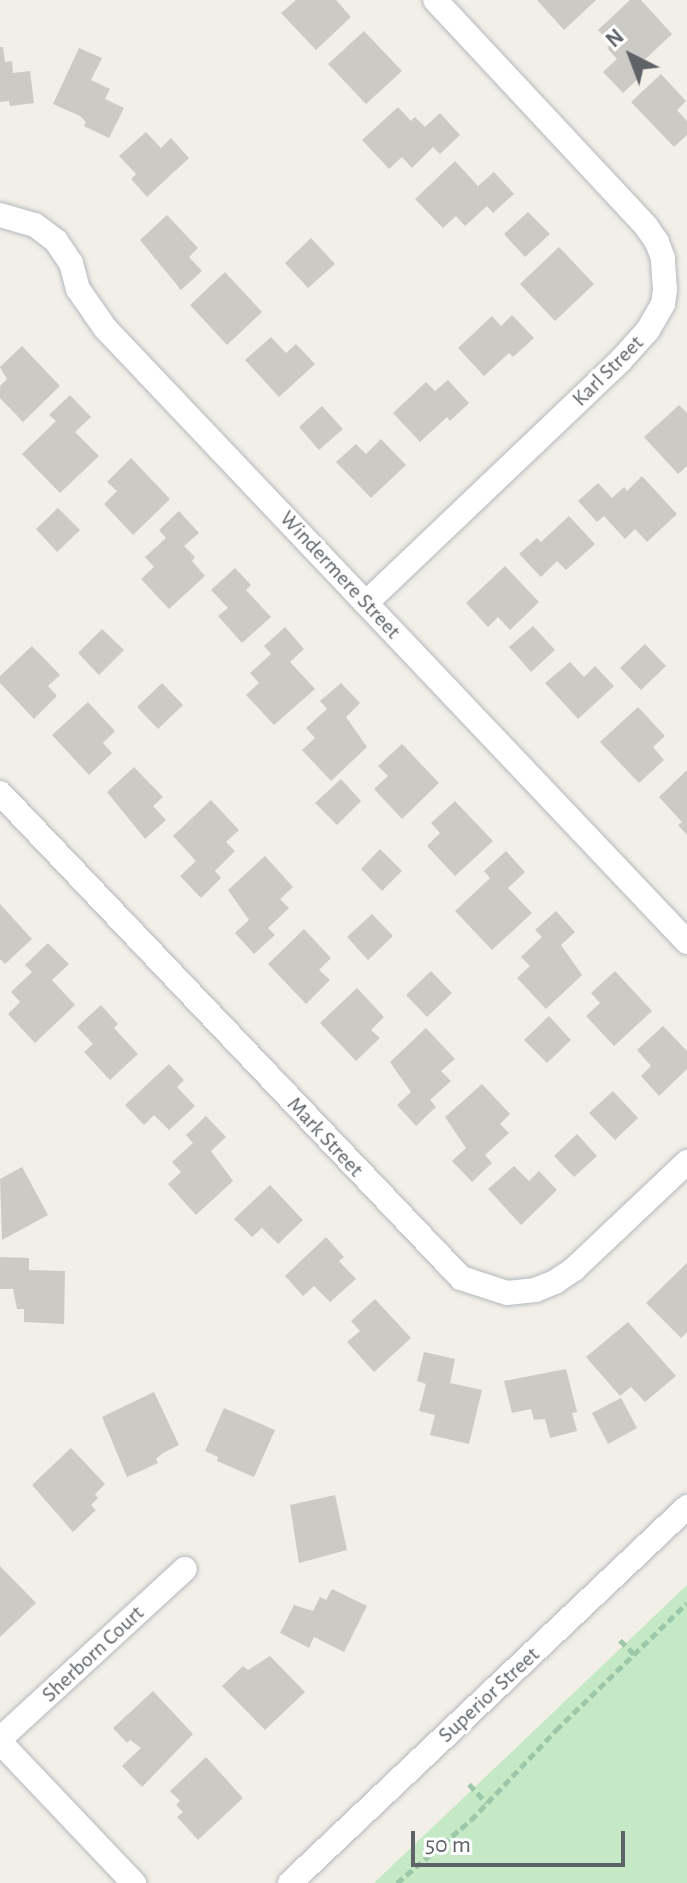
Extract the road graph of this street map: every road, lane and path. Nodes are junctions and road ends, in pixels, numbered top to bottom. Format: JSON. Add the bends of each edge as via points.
{"nodes":[{"id":1,"x":435,"y":0,"type":"edge"},
{"id":2,"x":0,"y":215,"type":"edge"},
{"id":3,"x":366,"y":603,"type":"junction"},
{"id":4,"x":0,"y":793,"type":"edge"},
{"id":5,"x":687,"y":942,"type":"edge"},
{"id":6,"x":687,"y":1162,"type":"edge"},
{"id":7,"x":687,"y":1507,"type":"edge"},
{"id":8,"x":185,"y":1569,"type":"dead end"},
{"id":9,"x":687,"y":1603,"type":"edge"},
{"id":10,"x":620,"y":1640,"type":"dead end"},
{"id":11,"x":634,"y":1654,"type":"junction"},
{"id":12,"x":0,"y":1741,"type":"edge"},
{"id":13,"x":469,"y":1784,"type":"dead end"},
{"id":14,"x":487,"y":1803,"type":"junction"},
{"id":15,"x":134,"y":1883,"type":"edge"},
{"id":16,"x":290,"y":1883,"type":"edge"},
{"id":17,"x":397,"y":1883,"type":"edge"}],
"edges":[{"from":1,"to":3,"type":"street","name":"Karl Street","via":[[646,226],[663,258],[665,290],[648,330],[621,360]]},
{"from":2,"to":3,"type":"street","name":"Windermere Street","via":[[35,225],[56,241],[71,263],[78,289],[105,328]]},
{"from":3,"to":5,"type":"street","name":"Windermere Street"},
{"from":4,"to":6,"type":"street","name":"Mark Street","via":[[461,1278],[507,1293],[555,1282]]},
{"from":7,"to":16,"type":"street","name":"Superior Street"},
{"from":8,"to":12,"type":"street","name":"Sherborn Court"},
{"from":9,"to":11,"type":"path"},
{"from":10,"to":11,"type":"path"},
{"from":11,"to":14,"type":"path"},
{"from":12,"to":15,"type":"street"},
{"from":13,"to":14,"type":"path"},
{"from":14,"to":17,"type":"path"}]}
